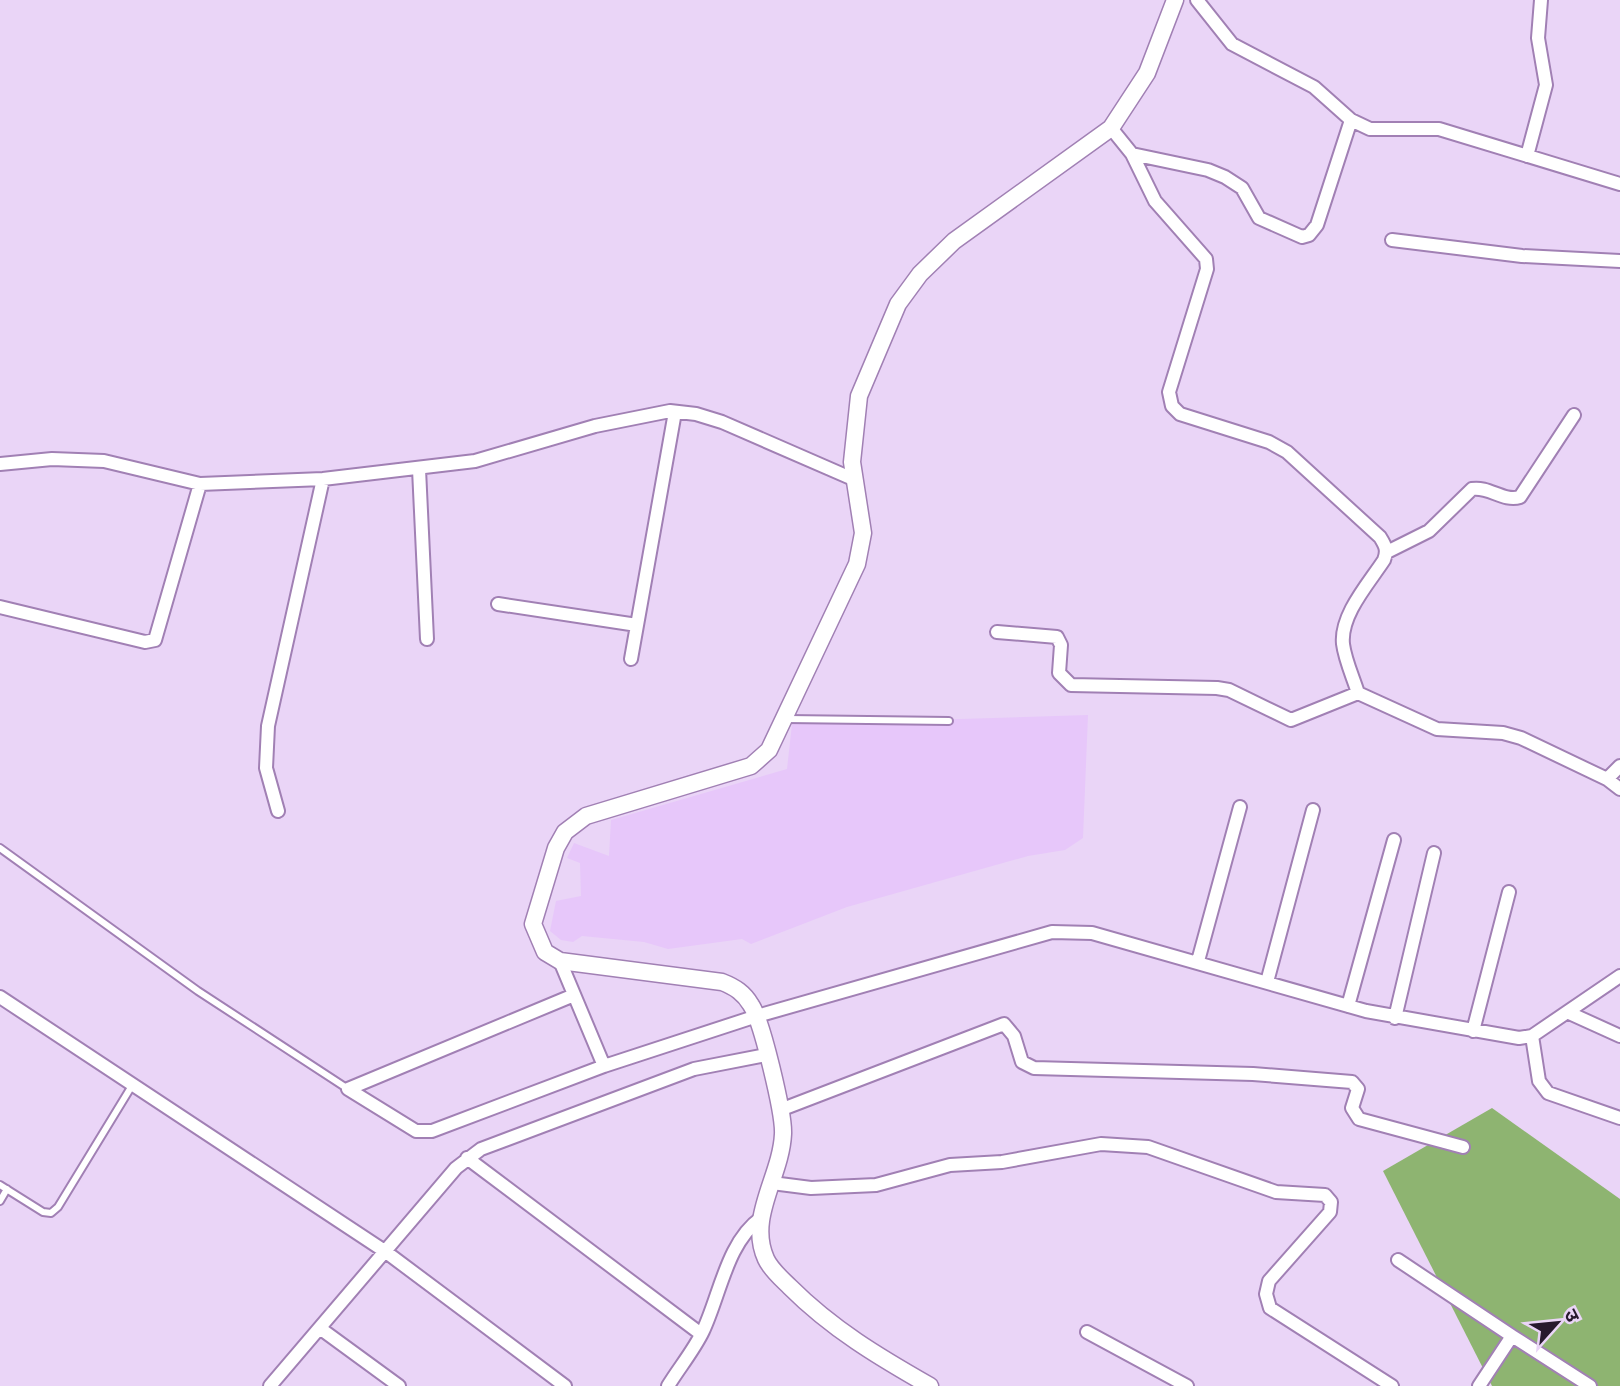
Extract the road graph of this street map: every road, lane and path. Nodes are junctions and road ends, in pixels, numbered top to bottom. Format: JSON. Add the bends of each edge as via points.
{"nodes":[{"id":1,"x":1175,"y":0,"type":"edge"},
{"id":2,"x":1197,"y":0,"type":"edge"},
{"id":3,"x":1541,"y":0,"type":"edge"},
{"id":4,"x":1351,"y":120,"type":"junction"},
{"id":5,"x":1111,"y":128,"type":"junction"},
{"id":6,"x":1132,"y":154,"type":"junction"},
{"id":7,"x":1527,"y":156,"type":"junction"},
{"id":8,"x":1620,"y":184,"type":"edge"},
{"id":9,"x":1392,"y":240,"type":"dead end"},
{"id":10,"x":1620,"y":261,"type":"edge"},
{"id":11,"x":675,"y":412,"type":"junction"},
{"id":12,"x":1574,"y":415,"type":"dead end"},
{"id":13,"x":0,"y":464,"type":"edge"},
{"id":14,"x":419,"y":469,"type":"junction"},
{"id":15,"x":323,"y":479,"type":"junction"},
{"id":16,"x":853,"y":479,"type":"junction"},
{"id":17,"x":200,"y":484,"type":"junction"},
{"id":18,"x":1387,"y":552,"type":"junction"},
{"id":19,"x":498,"y":604,"type":"dead end"},
{"id":20,"x":0,"y":607,"type":"edge"},
{"id":21,"x":637,"y":625,"type":"junction"},
{"id":22,"x":997,"y":632,"type":"dead end"},
{"id":23,"x":427,"y":639,"type":"dead end"},
{"id":24,"x":631,"y":659,"type":"dead end"},
{"id":25,"x":1358,"y":693,"type":"junction"},
{"id":26,"x":785,"y":719,"type":"junction"},
{"id":27,"x":949,"y":721,"type":"dead end"},
{"id":28,"x":1620,"y":766,"type":"edge"},
{"id":29,"x":1607,"y":779,"type":"junction"},
{"id":30,"x":1620,"y":789,"type":"edge"},
{"id":31,"x":1240,"y":807,"type":"dead end"},
{"id":32,"x":1313,"y":810,"type":"dead end"},
{"id":33,"x":278,"y":811,"type":"dead end"},
{"id":34,"x":1394,"y":840,"type":"dead end"},
{"id":35,"x":0,"y":848,"type":"edge"},
{"id":36,"x":1434,"y":853,"type":"dead end"},
{"id":37,"x":1510,"y":892,"type":"dead end"},
{"id":38,"x":560,"y":961,"type":"junction"},
{"id":39,"x":1198,"y":961,"type":"junction"},
{"id":40,"x":1620,"y":976,"type":"edge"},
{"id":41,"x":1267,"y":982,"type":"junction"},
{"id":42,"x":574,"y":995,"type":"junction"},
{"id":43,"x":0,"y":997,"type":"edge"},
{"id":44,"x":1348,"y":1006,"type":"junction"},
{"id":45,"x":1567,"y":1012,"type":"junction"},
{"id":46,"x":1395,"y":1018,"type":"junction"},
{"id":47,"x":758,"y":1021,"type":"junction"},
{"id":48,"x":1473,"y":1031,"type":"junction"},
{"id":49,"x":1532,"y":1036,"type":"junction"},
{"id":50,"x":1620,"y":1036,"type":"edge"},
{"id":51,"x":765,"y":1052,"type":"junction"},
{"id":52,"x":604,"y":1066,"type":"junction"},
{"id":53,"x":133,"y":1083,"type":"junction"},
{"id":54,"x":348,"y":1089,"type":"junction"},
{"id":55,"x":780,"y":1110,"type":"junction"},
{"id":56,"x":1620,"y":1118,"type":"edge"},
{"id":57,"x":1463,"y":1147,"type":"dead end"},
{"id":58,"x":467,"y":1158,"type":"junction"},
{"id":59,"x":772,"y":1184,"type":"junction"},
{"id":60,"x":0,"y":1185,"type":"edge"},
{"id":61,"x":7,"y":1189,"type":"junction"},
{"id":62,"x":0,"y":1201,"type":"edge"},
{"id":63,"x":761,"y":1218,"type":"junction"},
{"id":64,"x":386,"y":1252,"type":"junction"},
{"id":65,"x":1398,"y":1260,"type":"dead end"},
{"id":66,"x":321,"y":1329,"type":"junction"},
{"id":67,"x":1087,"y":1332,"type":"dead end"},
{"id":68,"x":701,"y":1335,"type":"junction"},
{"id":69,"x":1512,"y":1336,"type":"junction"},
{"id":70,"x":270,"y":1386,"type":"edge"},
{"id":71,"x":399,"y":1386,"type":"edge"},
{"id":72,"x":565,"y":1386,"type":"edge"},
{"id":73,"x":668,"y":1386,"type":"edge"},
{"id":74,"x":930,"y":1386,"type":"edge"},
{"id":75,"x":1187,"y":1386,"type":"edge"},
{"id":76,"x":1392,"y":1386,"type":"edge"},
{"id":77,"x":1479,"y":1386,"type":"edge"},
{"id":78,"x":1590,"y":1386,"type":"edge"}],
"edges":[{"from":1,"to":5,"type":"street","via":[[1147,73]]},
{"from":2,"to":4,"type":"street","via":[[1233,44],[1314,87]]},
{"from":3,"to":7,"type":"street","via":[[1538,38],[1546,95]]},
{"from":4,"to":6,"type":"street","via":[[1317,225],[1309,236],[1259,218],[1242,188],[1226,177]]},
{"from":4,"to":7,"type":"street","via":[[1370,129],[1439,130]]},
{"from":5,"to":6,"type":"street"},
{"from":5,"to":16,"type":"street","via":[[954,241],[920,274],[898,304],[859,396]]},
{"from":6,"to":18,"type":"street","via":[[1155,201],[1206,259],[1207,269],[1169,392],[1172,406],[1180,414],[1287,452],[1380,537]]},
{"from":7,"to":8,"type":"street"},
{"from":9,"to":10,"type":"street","via":[[1522,256]]},
{"from":11,"to":14,"type":"street","via":[[595,426],[475,461]]},
{"from":11,"to":16,"type":"street","via":[[722,422]]},
{"from":11,"to":21,"type":"street"},
{"from":12,"to":18,"type":"street","via":[[1520,497],[1509,499],[1472,489],[1429,531]]},
{"from":13,"to":17,"type":"street","via":[[104,461]]},
{"from":14,"to":15,"type":"street"},
{"from":14,"to":23,"type":"street"},
{"from":15,"to":17,"type":"street"},
{"from":15,"to":33,"type":"street","via":[[267,736],[266,768]]},
{"from":16,"to":26,"type":"street","via":[[862,520],[861,548]]},
{"from":17,"to":20,"type":"street","via":[[155,640],[145,642]]},
{"from":18,"to":25,"type":"street","via":[[1344,629],[1343,644]]},
{"from":19,"to":21,"type":"street"},
{"from":21,"to":24,"type":"street"},
{"from":22,"to":25,"type":"street","via":[[1057,637],[1061,645],[1059,673],[1071,685],[1217,688],[1291,720]]},
{"from":25,"to":29,"type":"street","via":[[1437,729],[1521,738]]},
{"from":26,"to":27,"type":"lane"},
{"from":26,"to":38,"type":"street","via":[[769,750],[751,766],[607,808],[565,832],[533,924],[545,952]]},
{"from":28,"to":29,"type":"street"},
{"from":29,"to":30,"type":"street"},
{"from":31,"to":39,"type":"street"},
{"from":32,"to":41,"type":"street"},
{"from":34,"to":44,"type":"street"},
{"from":35,"to":54,"type":"lane","via":[[198,991]]},
{"from":36,"to":46,"type":"street"},
{"from":37,"to":48,"type":"street"},
{"from":38,"to":42,"type":"street"},
{"from":38,"to":47,"type":"street","via":[[722,982],[741,992]]},
{"from":39,"to":41,"type":"street"},
{"from":39,"to":47,"type":"street","via":[[1092,933],[1052,932]]},
{"from":40,"to":45,"type":"street"},
{"from":41,"to":44,"type":"street"},
{"from":42,"to":52,"type":"street"},
{"from":42,"to":54,"type":"street"},
{"from":43,"to":53,"type":"street"},
{"from":44,"to":46,"type":"street"},
{"from":45,"to":49,"type":"street"},
{"from":45,"to":50,"type":"street"},
{"from":46,"to":48,"type":"street"},
{"from":47,"to":51,"type":"street"},
{"from":47,"to":52,"type":"street"},
{"from":48,"to":49,"type":"street"},
{"from":49,"to":56,"type":"street","via":[[1539,1081],[1548,1093]]},
{"from":51,"to":55,"type":"street"},
{"from":51,"to":58,"type":"street","via":[[694,1069],[496,1141]]},
{"from":52,"to":54,"type":"street","via":[[424,1133]]},
{"from":53,"to":61,"type":"lane","via":[[51,1213]]},
{"from":53,"to":64,"type":"street"},
{"from":55,"to":57,"type":"street","via":[[1003,1024],[1014,1036],[1022,1062],[1034,1068],[1352,1082],[1358,1089],[1352,1108],[1359,1119]]},
{"from":55,"to":59,"type":"street","via":[[783,1135]]},
{"from":58,"to":64,"type":"street"},
{"from":58,"to":68,"type":"street"},
{"from":59,"to":63,"type":"street"},
{"from":59,"to":76,"type":"street","via":[[810,1188],[876,1185],[950,1165],[1002,1162],[1101,1144],[1177,1155],[1276,1192],[1325,1195],[1331,1212],[1269,1281],[1270,1308]]},
{"from":60,"to":61,"type":"lane"},
{"from":61,"to":62,"type":"lane"},
{"from":63,"to":68,"type":"street","via":[[751,1224],[738,1244]]},
{"from":63,"to":74,"type":"street","via":[[765,1257],[792,1289],[833,1327]]},
{"from":64,"to":66,"type":"street"},
{"from":64,"to":72,"type":"street"},
{"from":65,"to":69,"type":"street"},
{"from":66,"to":70,"type":"street"},
{"from":66,"to":71,"type":"street"},
{"from":67,"to":75,"type":"street"},
{"from":68,"to":73,"type":"street"},
{"from":69,"to":77,"type":"street"},
{"from":69,"to":78,"type":"street"}]}
